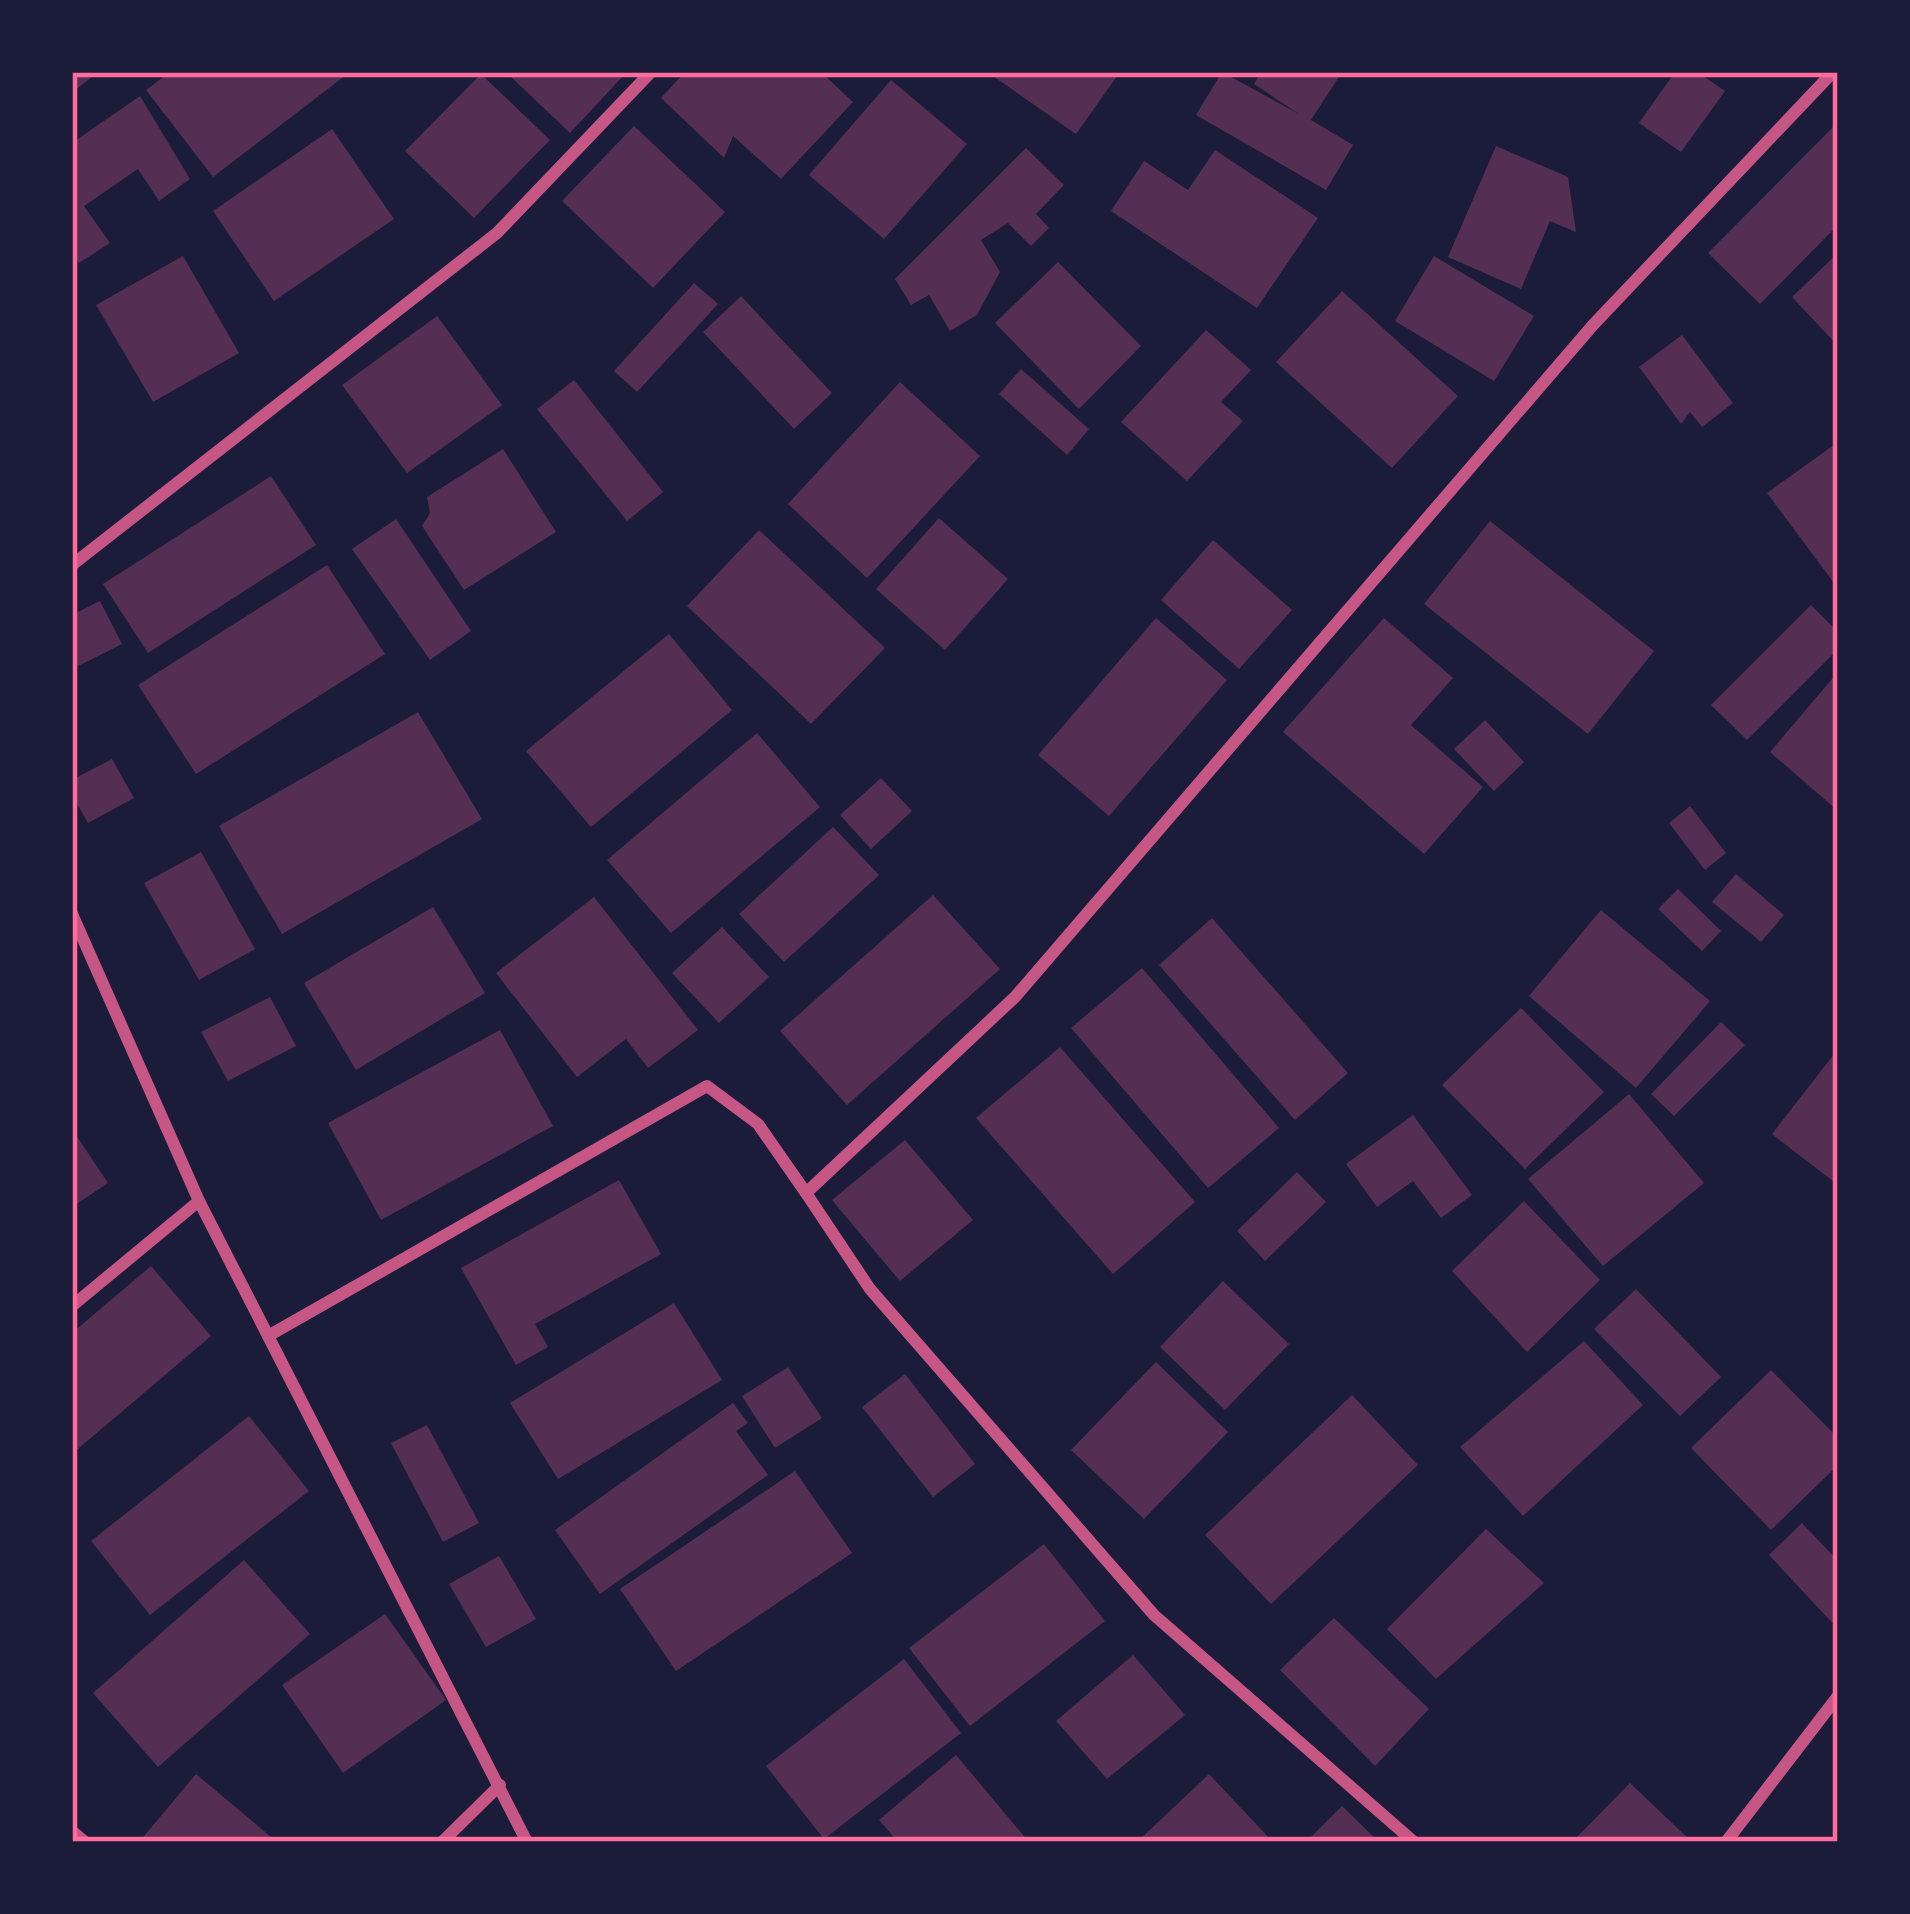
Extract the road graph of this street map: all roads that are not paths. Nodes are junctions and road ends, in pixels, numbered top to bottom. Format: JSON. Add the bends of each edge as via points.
{"nodes":[{"id":1,"x":651,"y":72,"type":"edge"},
{"id":2,"x":1833,"y":72,"type":"edge"},
{"id":3,"x":72,"y":565,"type":"edge"},
{"id":4,"x":72,"y":914,"type":"edge"},
{"id":5,"x":806,"y":1193,"type":"junction"},
{"id":6,"x":199,"y":1201,"type":"junction"},
{"id":7,"x":72,"y":1306,"type":"edge"},
{"id":8,"x":268,"y":1336,"type":"junction"},
{"id":9,"x":1838,"y":1696,"type":"edge"},
{"id":10,"x":500,"y":1785,"type":"junction"},
{"id":11,"x":72,"y":1831,"type":"edge"},
{"id":12,"x":85,"y":1842,"type":"edge"},
{"id":13,"x":442,"y":1842,"type":"edge"},
{"id":14,"x":527,"y":1842,"type":"edge"},
{"id":15,"x":1414,"y":1842,"type":"edge"},
{"id":16,"x":1726,"y":1842,"type":"edge"}],
"edges":[{"from":1,"to":3,"type":"street","via":[[497,233]]},
{"from":2,"to":5,"type":"street","via":[[1593,325],[1015,997]]},
{"from":4,"to":6,"type":"street"},
{"from":5,"to":8,"type":"street","via":[[758,1124],[707,1086]]},
{"from":5,"to":15,"type":"street","via":[[870,1288],[1154,1615]]},
{"from":6,"to":7,"type":"street"},
{"from":6,"to":8,"type":"street"},
{"from":8,"to":10,"type":"street"},
{"from":9,"to":16,"type":"street"},
{"from":10,"to":13,"type":"street"},
{"from":10,"to":14,"type":"street"},
{"from":11,"to":12,"type":"street"}]}
